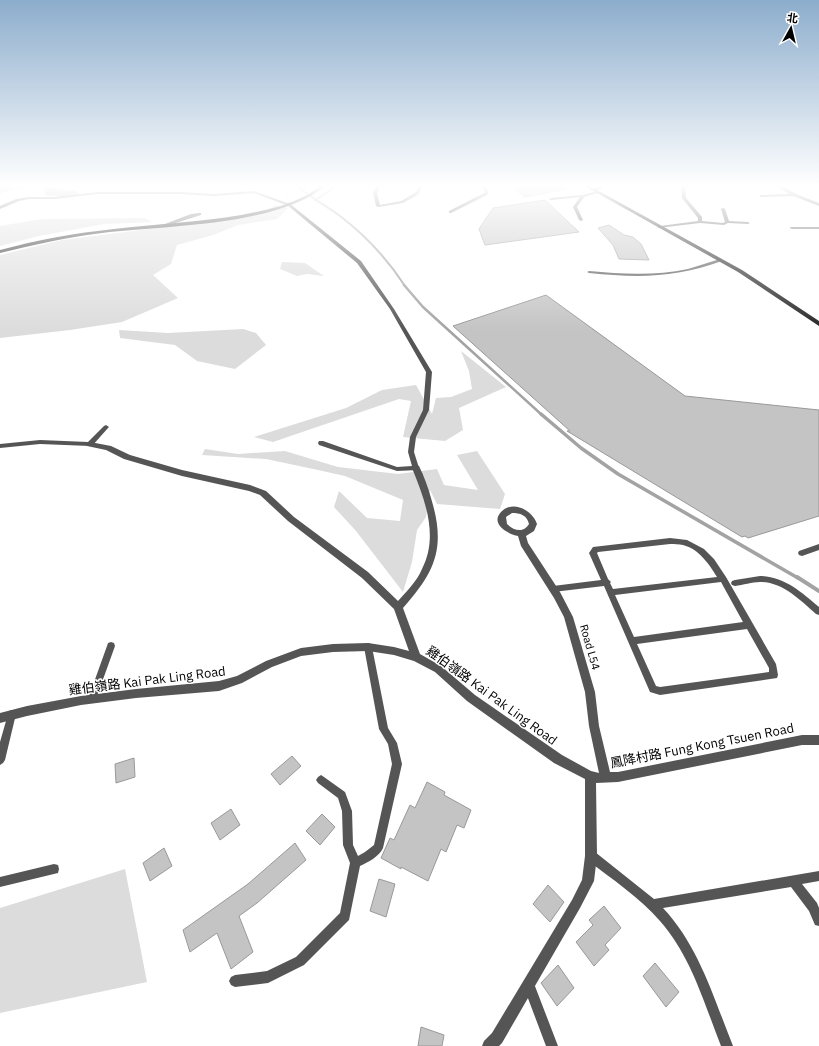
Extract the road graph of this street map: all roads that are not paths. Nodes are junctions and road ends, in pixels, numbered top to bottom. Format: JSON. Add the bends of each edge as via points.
{"nodes":[{"id":1,"x":96,"y":233,"type":"edge"},
{"id":2,"x":323,"y":233,"type":"edge"},
{"id":3,"x":671,"y":233,"type":"edge"},
{"id":4,"x":0,"y":252,"type":"edge"},
{"id":5,"x":720,"y":260,"type":"junction"},
{"id":6,"x":589,"y":272,"type":"dead end"},
{"id":7,"x":819,"y":324,"type":"edge"},
{"id":8,"x":106,"y":427,"type":"dead end"},
{"id":9,"x":321,"y":443,"type":"dead end"},
{"id":10,"x":90,"y":444,"type":"junction"},
{"id":11,"x":0,"y":446,"type":"edge"},
{"id":12,"x":416,"y":468,"type":"junction"},
{"id":13,"x":521,"y":534,"type":"dead end"},
{"id":14,"x":819,"y":548,"type":"edge"},
{"id":15,"x":802,"y":553,"type":"dead end"},
{"id":16,"x":723,"y":579,"type":"junction"},
{"id":17,"x":606,"y":582,"type":"junction"},
{"id":18,"x":735,"y":583,"type":"dead end"},
{"id":19,"x":553,"y":589,"type":"junction"},
{"id":20,"x":611,"y":592,"type":"junction"},
{"id":21,"x":398,"y":608,"type":"junction"},
{"id":22,"x":819,"y":612,"type":"edge"},
{"id":23,"x":749,"y":625,"type":"junction"},
{"id":24,"x":631,"y":641,"type":"junction"},
{"id":25,"x":111,"y":646,"type":"dead end"},
{"id":26,"x":368,"y":647,"type":"junction"},
{"id":27,"x":416,"y":656,"type":"junction"},
{"id":28,"x":92,"y":699,"type":"junction"},
{"id":29,"x":12,"y":714,"type":"junction"},
{"id":30,"x":0,"y":718,"type":"edge"},
{"id":31,"x":819,"y":740,"type":"edge"},
{"id":32,"x":0,"y":760,"type":"edge"},
{"id":33,"x":590,"y":776,"type":"junction"},
{"id":34,"x":606,"y":778,"type":"junction"},
{"id":35,"x":321,"y":780,"type":"dead end"},
{"id":36,"x":591,"y":856,"type":"junction"},
{"id":37,"x":355,"y":863,"type":"junction"},
{"id":38,"x":54,"y":869,"type":"dead end"},
{"id":39,"x":819,"y":876,"type":"edge"},
{"id":40,"x":793,"y":881,"type":"junction"},
{"id":41,"x":0,"y":882,"type":"edge"},
{"id":42,"x":652,"y":905,"type":"junction"},
{"id":43,"x":819,"y":921,"type":"edge"},
{"id":44,"x":235,"y":981,"type":"dead end"},
{"id":45,"x":528,"y":984,"type":"junction"},
{"id":46,"x":489,"y":1046,"type":"edge"},
{"id":47,"x":552,"y":1046,"type":"edge"},
{"id":48,"x":727,"y":1046,"type":"edge"}],
"edges":[{"from":1,"to":4,"type":"street"},
{"from":2,"to":12,"type":"lane","via":[[359,262],[392,309],[429,372],[426,410],[413,438],[411,452]]},
{"from":3,"to":5,"type":"street"},
{"from":5,"to":6,"type":"lane","via":[[675,272],[647,276]]},
{"from":5,"to":7,"type":"street","via":[[746,274]]},
{"from":8,"to":10,"type":"lane"},
{"from":9,"to":12,"type":"lane","via":[[397,469]]},
{"from":10,"to":11,"type":"lane","via":[[40,442]]},
{"from":10,"to":21,"type":"street","via":[[182,473],[263,493],[291,519],[365,575]]},
{"from":12,"to":21,"type":"street","via":[[431,506],[435,532],[434,549],[426,571]]},
{"from":13,"to":19,"type":"street","name":"Road L54","via":[[524,544]]},
{"from":14,"to":15,"type":"lane"},
{"from":16,"to":17,"type":"lane","via":[[701,551],[684,542],[670,541],[596,549],[593,553]]},
{"from":16,"to":20,"type":"lane"},
{"from":16,"to":23,"type":"lane"},
{"from":17,"to":19,"type":"lane"},
{"from":17,"to":20,"type":"lane"},
{"from":18,"to":22,"type":"lane","via":[[758,579],[784,583]]},
{"from":19,"to":34,"type":"street","name":"Road L54","via":[[568,617],[590,692],[594,726]]},
{"from":20,"to":24,"type":"lane"},
{"from":21,"to":27,"type":"street"},
{"from":23,"to":24,"type":"lane"},
{"from":23,"to":24,"type":"lane","via":[[773,667],[774,674],[660,691],[653,689]]},
{"from":25,"to":28,"type":"lane"},
{"from":26,"to":27,"type":"street","name":"雞伯嶺路 Kai Pak Ling Road"},
{"from":26,"to":28,"type":"street","name":"雞伯嶺路 Kai Pak Ling Road","via":[[300,652],[269,664],[239,680],[219,686]]},
{"from":26,"to":37,"type":"lane","via":[[384,729],[392,743],[397,764],[378,848]]},
{"from":27,"to":33,"type":"street","name":"雞伯嶺路 Kai Pak Ling Road","via":[[438,669],[471,698],[558,759]]},
{"from":28,"to":29,"type":"street","name":"雞伯嶺路 Kai Pak Ling Road"},
{"from":29,"to":30,"type":"street","name":"雞伯嶺路 Kai Pak Ling Road"},
{"from":29,"to":32,"type":"lane"},
{"from":31,"to":34,"type":"street","name":"鳳降村路 Fung Kong Tsuen Road","via":[[802,740]]},
{"from":33,"to":34,"type":"street","name":"鳳降村路 Fung Kong Tsuen Road"},
{"from":33,"to":36,"type":"street"},
{"from":35,"to":37,"type":"lane","via":[[342,795],[347,811],[348,845]]},
{"from":36,"to":42,"type":"lane"},
{"from":36,"to":45,"type":"street","via":[[588,881]]},
{"from":37,"to":44,"type":"lane","via":[[345,916],[300,962],[268,977]]},
{"from":38,"to":41,"type":"lane"},
{"from":39,"to":40,"type":"lane"},
{"from":40,"to":42,"type":"lane"},
{"from":40,"to":43,"type":"lane","via":[[813,906]]},
{"from":42,"to":48,"type":"lane","via":[[682,941]]},
{"from":45,"to":46,"type":"street","via":[[497,1038]]},
{"from":45,"to":47,"type":"lane"}]}
